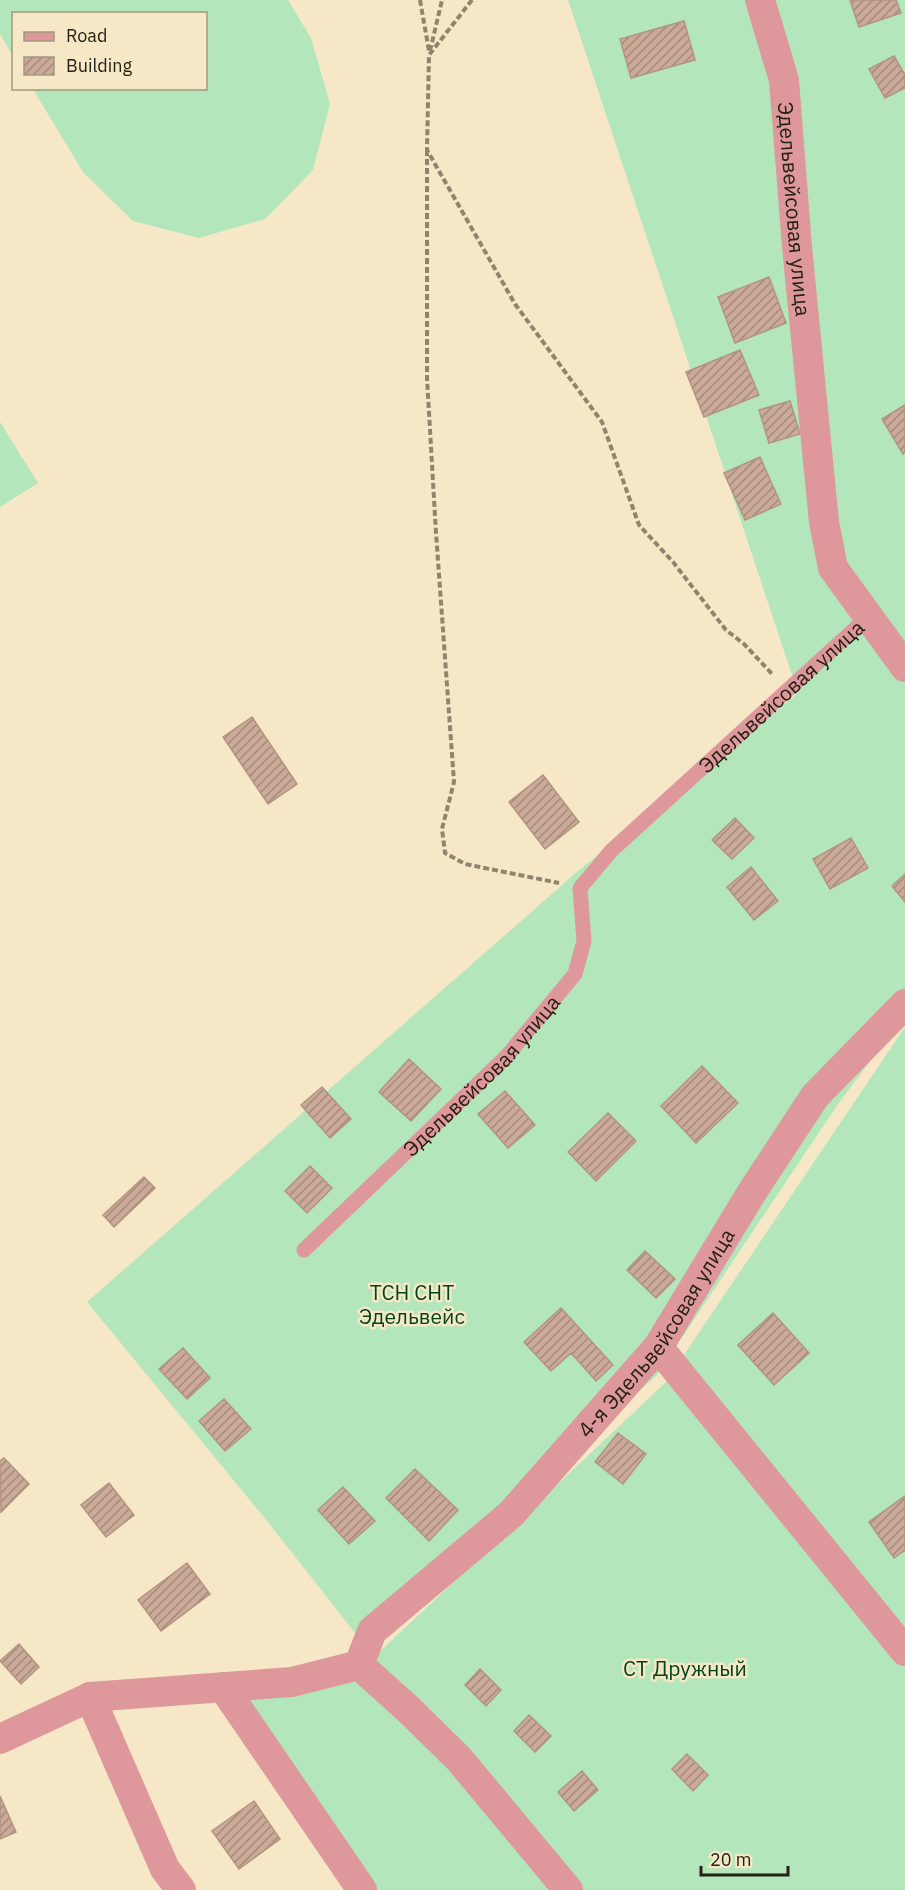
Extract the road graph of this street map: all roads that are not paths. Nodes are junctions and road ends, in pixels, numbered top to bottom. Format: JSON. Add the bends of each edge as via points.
{"nodes":[{"id":1,"x":760,"y":0,"type":"edge"},
{"id":2,"x":869,"y":616,"type":"junction"},
{"id":3,"x":905,"y":668,"type":"edge"},
{"id":4,"x":905,"y":1004,"type":"edge"},
{"id":5,"x":304,"y":1250,"type":"dead end"},
{"id":6,"x":658,"y":1347,"type":"junction"},
{"id":7,"x":905,"y":1651,"type":"edge"},
{"id":8,"x":359,"y":1665,"type":"junction"},
{"id":9,"x":223,"y":1687,"type":"junction"},
{"id":10,"x":90,"y":1697,"type":"junction"},
{"id":11,"x":0,"y":1739,"type":"edge"},
{"id":12,"x":181,"y":1890,"type":"edge"},
{"id":13,"x":362,"y":1890,"type":"edge"},
{"id":14,"x":568,"y":1890,"type":"edge"}],
"edges":[{"from":1,"to":2,"type":"street","name":"Эдельвейсовая улица","via":[[784,81],[824,522],[833,568]]},
{"from":2,"to":3,"type":"street"},
{"from":2,"to":5,"type":"lane","name":"Эдельвейсовая улица","via":[[611,851],[580,888],[584,941],[575,974],[506,1057]]},
{"from":4,"to":6,"type":"street","name":"4-я Эдельвейсовая улица","via":[[815,1096]]},
{"from":6,"to":7,"type":"street"},
{"from":6,"to":8,"type":"street","name":"4-я Эдельвейсовая улица","via":[[511,1514],[372,1631]]},
{"from":8,"to":9,"type":"street","via":[[292,1682]]},
{"from":8,"to":14,"type":"street","via":[[459,1759]]},
{"from":9,"to":10,"type":"street"},
{"from":9,"to":13,"type":"street"},
{"from":10,"to":11,"type":"street"},
{"from":10,"to":12,"type":"street","via":[[165,1869]]}]}
